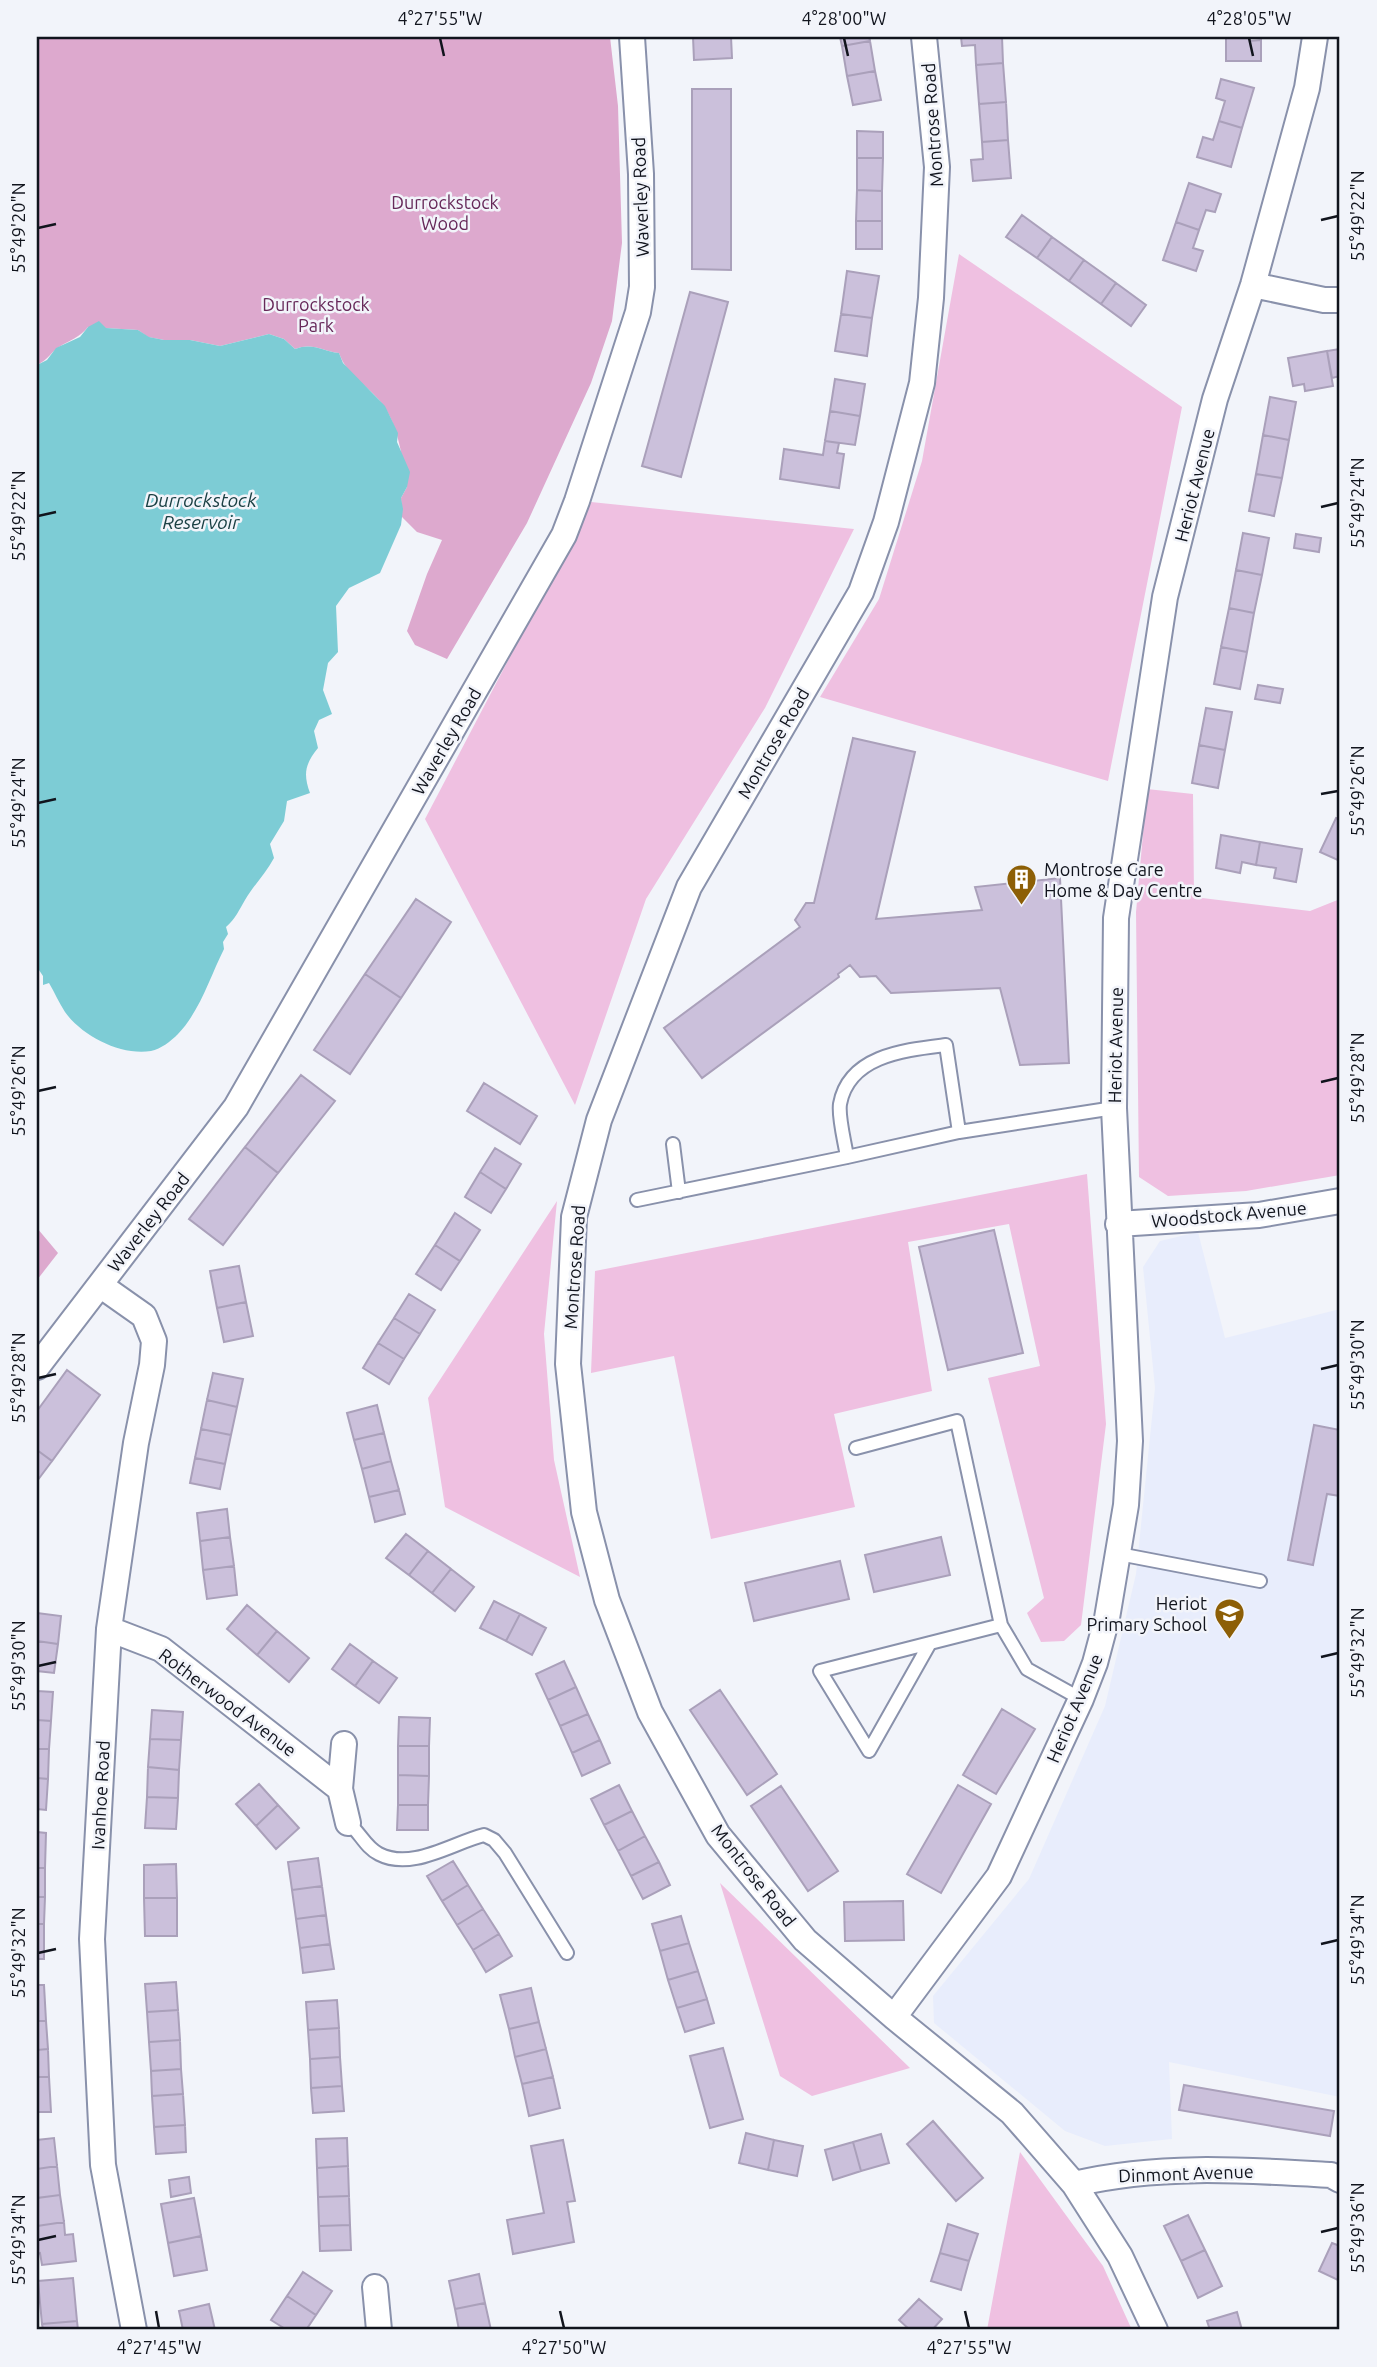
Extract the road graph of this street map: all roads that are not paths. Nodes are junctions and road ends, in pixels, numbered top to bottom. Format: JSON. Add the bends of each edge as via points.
{"nodes":[{"id":1,"x":632,"y":37,"type":"edge"},
{"id":2,"x":924,"y":37,"type":"edge"},
{"id":3,"x":1315,"y":37,"type":"edge"},
{"id":4,"x":1253,"y":285,"type":"junction"},
{"id":5,"x":1340,"y":300,"type":"edge"},
{"id":6,"x":1114,"y":1108,"type":"junction"},
{"id":7,"x":958,"y":1132,"type":"junction"},
{"id":8,"x":673,"y":1144,"type":"dead end"},
{"id":9,"x":847,"y":1157,"type":"junction"},
{"id":10,"x":680,"y":1192,"type":"junction"},
{"id":11,"x":637,"y":1200,"type":"dead end"},
{"id":12,"x":1340,"y":1201,"type":"edge"},
{"id":13,"x":1118,"y":1224,"type":"junction"},
{"id":14,"x":100,"y":1284,"type":"junction"},
{"id":15,"x":37,"y":1367,"type":"edge"},
{"id":16,"x":856,"y":1448,"type":"dead end"},
{"id":17,"x":1119,"y":1554,"type":"junction"},
{"id":18,"x":1260,"y":1581,"type":"dead end"},
{"id":19,"x":1001,"y":1625,"type":"junction"},
{"id":20,"x":109,"y":1629,"type":"junction"},
{"id":21,"x":930,"y":1643,"type":"junction"},
{"id":22,"x":1081,"y":1699,"type":"junction"},
{"id":23,"x":344,"y":1744,"type":"dead end"},
{"id":24,"x":340,"y":1789,"type":"junction"},
{"id":25,"x":348,"y":1823,"type":"joint"},
{"id":26,"x":567,"y":1953,"type":"dead end"},
{"id":27,"x":894,"y":2017,"type":"junction"},
{"id":28,"x":1340,"y":2180,"type":"edge"},
{"id":29,"x":1074,"y":2184,"type":"junction"},
{"id":30,"x":375,"y":2287,"type":"dead end"},
{"id":31,"x":376,"y":2328,"type":"edge"},
{"id":32,"x":134,"y":2330,"type":"edge"},
{"id":33,"x":1155,"y":2330,"type":"edge"}],
"edges":[{"from":1,"to":14,"type":"street","name":"Waverley Road","via":[[641,174],[642,288],[564,535],[236,1107]]},
{"from":2,"to":27,"type":"street","name":"Montrose Road","via":[[937,167],[931,298],[922,383],[886,522],[861,592],[689,887],[599,1120],[574,1217],[568,1364],[584,1512],[607,1600],[650,1712],[718,1835],[805,1940]]},
{"from":3,"to":4,"type":"street","name":"Heriot Avenue","via":[[1307,88]]},
{"from":4,"to":5,"type":"street"},
{"from":4,"to":6,"type":"street","name":"Heriot Avenue","via":[[1215,399],[1165,597],[1116,918]]},
{"from":6,"to":7,"type":"lane"},
{"from":6,"to":13,"type":"street","name":"Heriot Avenue"},
{"from":7,"to":9,"type":"lane"},
{"from":7,"to":9,"type":"lane","via":[[946,1045],[892,1052],[848,1083],[839,1105]]},
{"from":8,"to":10,"type":"lane"},
{"from":9,"to":10,"type":"lane"},
{"from":10,"to":11,"type":"lane"},
{"from":12,"to":13,"type":"street","name":"Woodstock Avenue","via":[[1259,1215]]},
{"from":13,"to":17,"type":"street","name":"Heriot Avenue","via":[[1130,1441]]},
{"from":14,"to":15,"type":"street","name":"Waverley Road"},
{"from":14,"to":20,"type":"street","name":"Ivanhoe Road","via":[[144,1316],[154,1341]]},
{"from":16,"to":19,"type":"lane","via":[[957,1421]]},
{"from":17,"to":18,"type":"lane"},
{"from":17,"to":22,"type":"street","name":"Heriot Avenue","via":[[1104,1629]]},
{"from":19,"to":21,"type":"lane"},
{"from":19,"to":22,"type":"lane","via":[[1027,1669]]},
{"from":20,"to":24,"type":"street","name":"Rotherwood Avenue","via":[[161,1649]]},
{"from":20,"to":32,"type":"street","name":"Ivanhoe Road","via":[[92,1939],[103,2165]]},
{"from":21,"to":21,"type":"lane","via":[[820,1671],[869,1751],[882,1727]]},
{"from":22,"to":27,"type":"street","name":"Heriot Avenue","via":[[999,1876]]},
{"from":23,"to":24,"type":"street"},
{"from":24,"to":25,"type":"street"},
{"from":25,"to":26,"type":"lane","via":[[377,1854],[395,1860],[417,1858],[484,1835],[494,1840]]},
{"from":27,"to":29,"type":"street","name":"Montrose Road","via":[[1012,2113]]},
{"from":28,"to":29,"type":"street","name":"Dinmont Avenue","via":[[1331,2175],[1217,2168],[1114,2175]]},
{"from":29,"to":33,"type":"street","name":"Montrose Road","via":[[1120,2256]]},
{"from":30,"to":31,"type":"street"}]}
